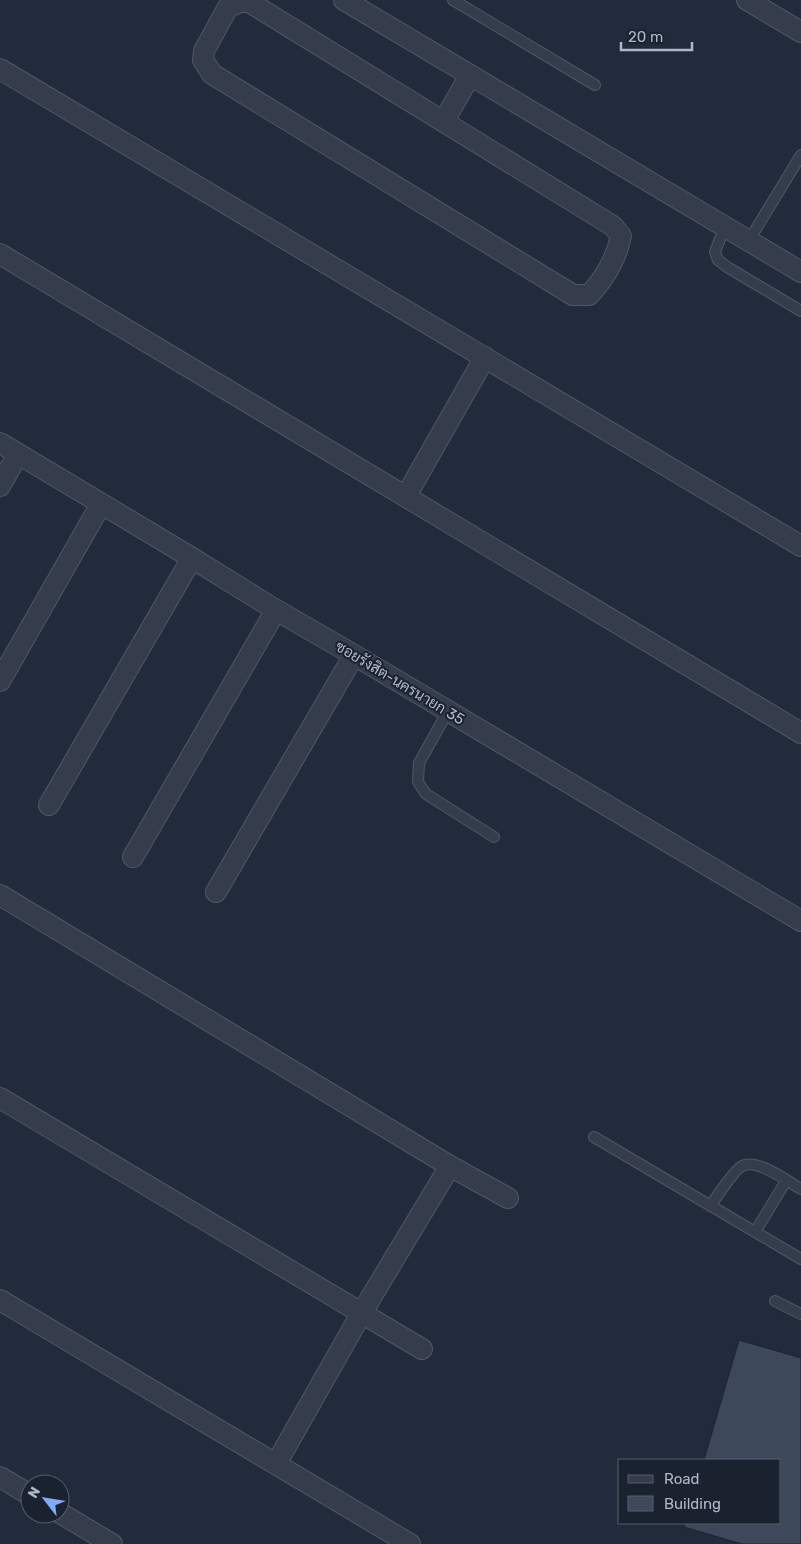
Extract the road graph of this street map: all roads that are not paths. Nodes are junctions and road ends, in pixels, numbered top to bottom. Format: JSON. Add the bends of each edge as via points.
{"nodes":[{"id":1,"x":453,"y":0,"type":"edge"},
{"id":2,"x":747,"y":0,"type":"edge"},
{"id":3,"x":347,"y":1,"type":"edge"},
{"id":4,"x":801,"y":32,"type":"edge"},
{"id":5,"x":0,"y":69,"type":"edge"},
{"id":6,"x":470,"y":74,"type":"junction"},
{"id":7,"x":595,"y":86,"type":"dead end"},
{"id":8,"x":444,"y":121,"type":"junction"},
{"id":9,"x":801,"y":155,"type":"edge"},
{"id":10,"x":725,"y":226,"type":"junction"},
{"id":11,"x":748,"y":242,"type":"junction"},
{"id":12,"x":0,"y":254,"type":"edge"},
{"id":13,"x":801,"y":272,"type":"edge"},
{"id":14,"x":801,"y":311,"type":"edge"},
{"id":15,"x":485,"y":357,"type":"junction"},
{"id":16,"x":0,"y":443,"type":"edge"},
{"id":17,"x":18,"y":454,"type":"junction"},
{"id":18,"x":0,"y":486,"type":"edge"},
{"id":19,"x":406,"y":496,"type":"junction"},
{"id":20,"x":101,"y":504,"type":"junction"},
{"id":21,"x":801,"y":546,"type":"edge"},
{"id":22,"x":192,"y":558,"type":"junction"},
{"id":23,"x":276,"y":610,"type":"junction"},
{"id":24,"x":354,"y":655,"type":"junction"},
{"id":25,"x":0,"y":680,"type":"edge"},
{"id":26,"x":448,"y":711,"type":"junction"},
{"id":27,"x":801,"y":733,"type":"edge"},
{"id":28,"x":49,"y":805,"type":"dead end"},
{"id":29,"x":494,"y":837,"type":"dead end"},
{"id":30,"x":133,"y":858,"type":"dead end"},
{"id":31,"x":216,"y":892,"type":"dead end"},
{"id":32,"x":0,"y":895,"type":"edge"},
{"id":33,"x":801,"y":921,"type":"edge"},
{"id":34,"x":0,"y":1098,"type":"edge"},
{"id":35,"x":594,"y":1136,"type":"dead end"},
{"id":36,"x":450,"y":1166,"type":"junction"},
{"id":37,"x":786,"y":1181,"type":"junction"},
{"id":38,"x":801,"y":1189,"type":"edge"},
{"id":39,"x":508,"y":1198,"type":"dead end"},
{"id":40,"x":710,"y":1206,"type":"junction"},
{"id":41,"x":755,"y":1232,"type":"junction"},
{"id":42,"x":801,"y":1260,"type":"edge"},
{"id":43,"x":0,"y":1300,"type":"edge"},
{"id":44,"x":775,"y":1301,"type":"dead end"},
{"id":45,"x":361,"y":1314,"type":"junction"},
{"id":46,"x":801,"y":1314,"type":"edge"},
{"id":47,"x":422,"y":1349,"type":"dead end"},
{"id":48,"x":276,"y":1464,"type":"junction"},
{"id":49,"x":0,"y":1477,"type":"edge"},
{"id":50,"x":20,"y":1489,"type":"edge"},
{"id":51,"x":70,"y":1519,"type":"edge"},
{"id":52,"x":112,"y":1544,"type":"edge"},
{"id":53,"x":410,"y":1544,"type":"edge"}],
"edges":[{"from":1,"to":7,"type":"lane"},
{"from":2,"to":4,"type":"street"},
{"from":3,"to":6,"type":"street"},
{"from":5,"to":15,"type":"street"},
{"from":6,"to":8,"type":"street"},
{"from":6,"to":10,"type":"street"},
{"from":8,"to":8,"type":"street","via":[[613,226],[621,236],[618,248],[597,287],[589,295],[573,295],[212,74],[203,60],[204,51],[228,7],[249,2]]},
{"from":9,"to":11,"type":"lane"},
{"from":10,"to":11,"type":"street"},
{"from":10,"to":14,"type":"lane","via":[[715,252],[718,260]]},
{"from":11,"to":13,"type":"street"},
{"from":12,"to":19,"type":"street"},
{"from":15,"to":19,"type":"street"},
{"from":15,"to":21,"type":"street"},
{"from":16,"to":17,"type":"street","name":"ซอยรังสิต-นครนายก 35"},
{"from":17,"to":18,"type":"street"},
{"from":17,"to":20,"type":"street","name":"ซอยรังสิต-นครนายก 35"},
{"from":19,"to":27,"type":"street"},
{"from":20,"to":22,"type":"street","name":"ซอยรังสิต-นครนายก 35"},
{"from":20,"to":25,"type":"street"},
{"from":22,"to":23,"type":"street","name":"ซอยรังสิต-นครนายก 35"},
{"from":22,"to":28,"type":"street"},
{"from":23,"to":24,"type":"street","name":"ซอยรังสิต-นครนายก 35"},
{"from":23,"to":30,"type":"street"},
{"from":24,"to":26,"type":"street","name":"ซอยรังสิต-นครนายก 35"},
{"from":24,"to":31,"type":"street"},
{"from":26,"to":29,"type":"lane","via":[[419,763],[418,782],[426,794]]},
{"from":26,"to":33,"type":"street","name":"ซอยรังสิต-นครนายก 35"},
{"from":32,"to":36,"type":"street"},
{"from":34,"to":45,"type":"street"},
{"from":35,"to":40,"type":"lane"},
{"from":36,"to":39,"type":"street"},
{"from":36,"to":45,"type":"street"},
{"from":37,"to":38,"type":"lane"},
{"from":37,"to":40,"type":"lane","via":[[763,1167],[752,1164],[741,1167]]},
{"from":37,"to":41,"type":"lane"},
{"from":40,"to":41,"type":"lane"},
{"from":41,"to":42,"type":"lane"},
{"from":43,"to":48,"type":"street"},
{"from":44,"to":46,"type":"lane"},
{"from":45,"to":47,"type":"street"},
{"from":45,"to":48,"type":"street"},
{"from":48,"to":53,"type":"street"},
{"from":49,"to":50,"type":"street"},
{"from":51,"to":52,"type":"street"}]}
